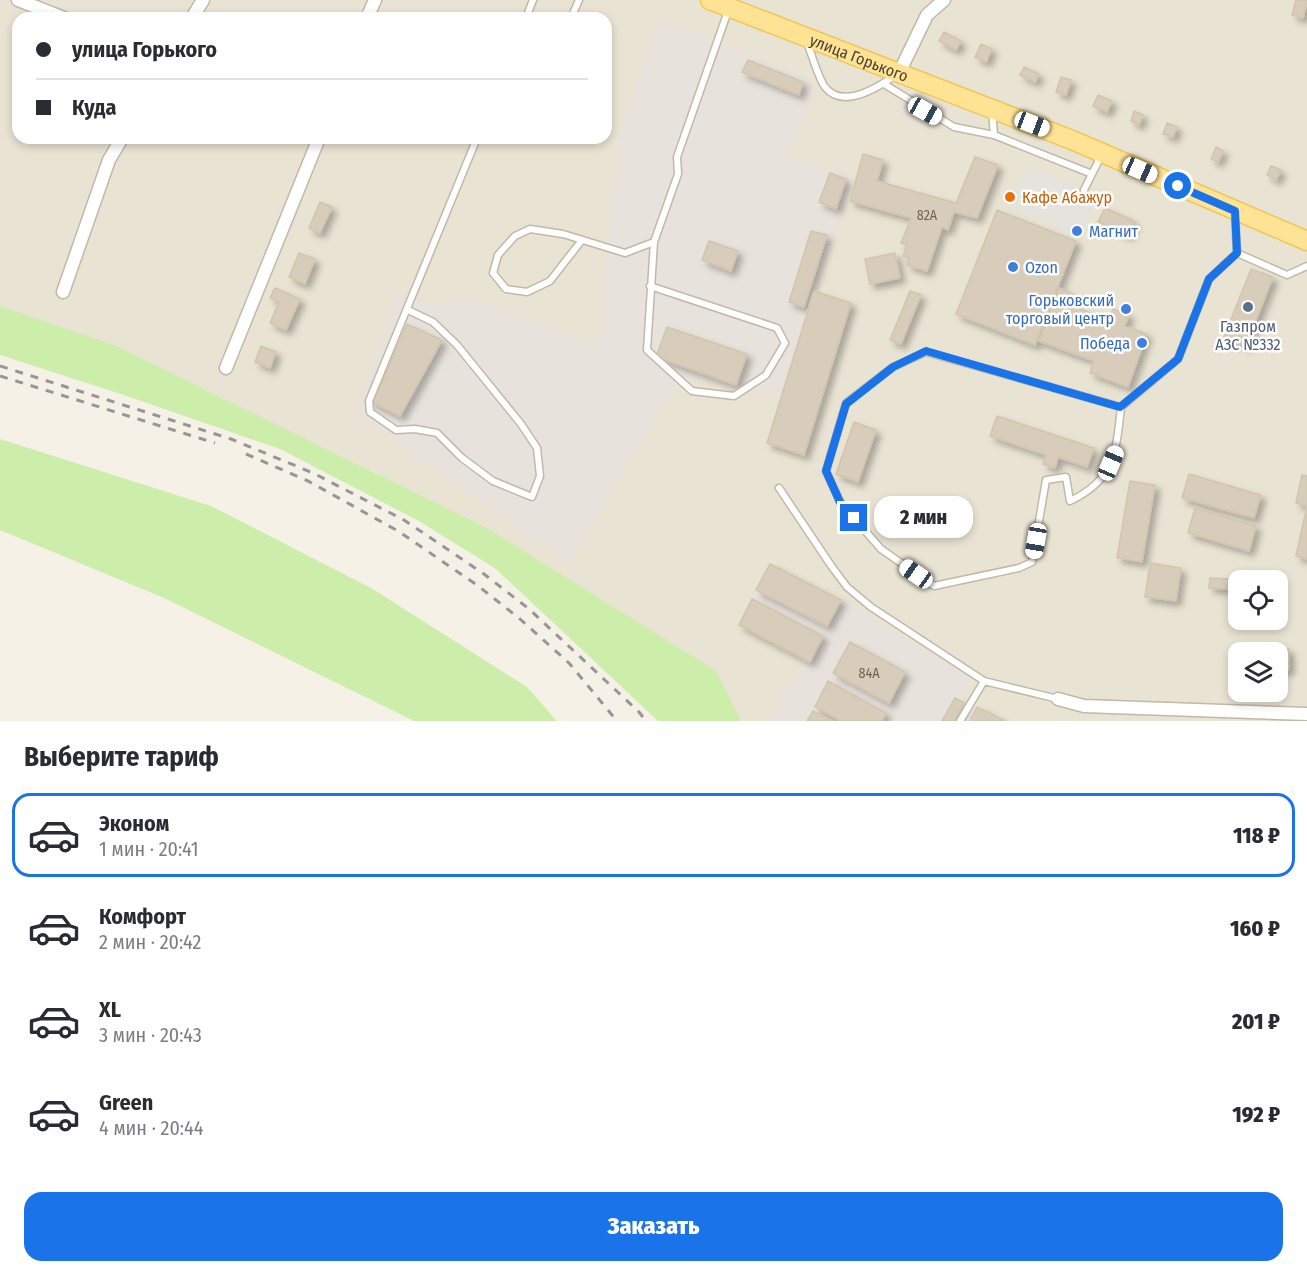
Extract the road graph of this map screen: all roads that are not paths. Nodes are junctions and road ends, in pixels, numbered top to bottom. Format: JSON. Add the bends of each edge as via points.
{"nodes":[{"id":1,"x":18,"y":0,"type":"edge"},
{"id":2,"x":710,"y":0,"type":"edge"},
{"id":3,"x":944,"y":0,"type":"edge"},
{"id":4,"x":729,"y":8,"type":"junction"},
{"id":5,"x":49,"y":12,"type":"edge"},
{"id":6,"x":805,"y":37,"type":"junction"},
{"id":7,"x":899,"y":73,"type":"junction"},
{"id":8,"x":884,"y":84,"type":"junction"},
{"id":9,"x":991,"y":109,"type":"junction"},
{"id":10,"x":994,"y":135,"type":"junction"},
{"id":11,"x":118,"y":144,"type":"edge"},
{"id":12,"x":317,"y":144,"type":"edge"},
{"id":13,"x":475,"y":144,"type":"edge"},
{"id":14,"x":1102,"y":153,"type":"junction"},
{"id":15,"x":1092,"y":174,"type":"junction"},
{"id":16,"x":1084,"y":190,"type":"dead end"},
{"id":17,"x":1235,"y":211,"type":"junction"},
{"id":18,"x":582,"y":240,"type":"junction"},
{"id":19,"x":1307,"y":241,"type":"edge"},
{"id":20,"x":654,"y":242,"type":"junction"},
{"id":21,"x":1237,"y":253,"type":"junction"},
{"id":22,"x":1307,"y":266,"type":"edge"},
{"id":23,"x":650,"y":286,"type":"junction"},
{"id":24,"x":63,"y":292,"type":"dead end"},
{"id":25,"x":406,"y":311,"type":"junction"},
{"id":26,"x":226,"y":368,"type":"dead end"},
{"id":27,"x":1120,"y":407,"type":"junction"},
{"id":28,"x":779,"y":488,"type":"dead end"},
{"id":29,"x":984,"y":681,"type":"junction"},
{"id":30,"x":1058,"y":699,"type":"joint"},
{"id":31,"x":1307,"y":714,"type":"edge"},
{"id":32,"x":960,"y":721,"type":"edge"}],
"edges":[{"from":1,"to":5,"type":"street"},
{"from":2,"to":4,"type":"main road","name":"улица Горького"},
{"from":3,"to":7,"type":"street","via":[[927,15]]},
{"from":4,"to":6,"type":"main road","name":"улица Горького"},
{"from":4,"to":20,"type":"lane","via":[[677,157],[678,174]]},
{"from":6,"to":7,"type":"main road","name":"улица Горького"},
{"from":6,"to":8,"type":"lane","via":[[824,86],[833,93],[852,97]]},
{"from":7,"to":8,"type":"lane"},
{"from":7,"to":9,"type":"main road","name":"улица Горького"},
{"from":8,"to":10,"type":"lane","via":[[954,127]]},
{"from":9,"to":10,"type":"lane"},
{"from":9,"to":14,"type":"main road","name":"улица Горького"},
{"from":10,"to":15,"type":"lane"},
{"from":11,"to":24,"type":"street","via":[[109,160]]},
{"from":12,"to":26,"type":"street"},
{"from":13,"to":25,"type":"lane"},
{"from":14,"to":15,"type":"lane"},
{"from":14,"to":17,"type":"main road","name":"улица Горького"},
{"from":15,"to":16,"type":"lane"},
{"from":17,"to":19,"type":"main road","name":"улица Горького"},
{"from":17,"to":21,"type":"lane"},
{"from":18,"to":18,"type":"lane","via":[[530,229],[515,236],[498,255],[493,273],[506,289],[527,292],[550,281]]},
{"from":18,"to":20,"type":"lane","via":[[625,253]]},
{"from":20,"to":23,"type":"lane"},
{"from":21,"to":22,"type":"lane","via":[[1287,276]]},
{"from":21,"to":27,"type":"lane","via":[[1209,279],[1178,359]]},
{"from":23,"to":23,"type":"lane","via":[[647,350],[692,391],[734,396],[766,375],[785,343],[777,328]]},
{"from":25,"to":25,"type":"lane","via":[[369,401],[370,412],[396,430],[437,433],[462,459],[492,481],[532,497],[540,476],[537,448],[522,424],[457,345],[433,322]]},
{"from":27,"to":27,"type":"lane","via":[[1117,449],[1105,476],[1085,494],[1070,501],[1066,477],[1046,480],[1032,562],[934,586],[881,549],[840,502],[826,471],[846,404],[893,367],[926,351]]},
{"from":28,"to":29,"type":"lane","via":[[847,587]]},
{"from":29,"to":30,"type":"lane"},
{"from":29,"to":32,"type":"lane"},
{"from":30,"to":31,"type":"street","via":[[1084,706]]}]}
